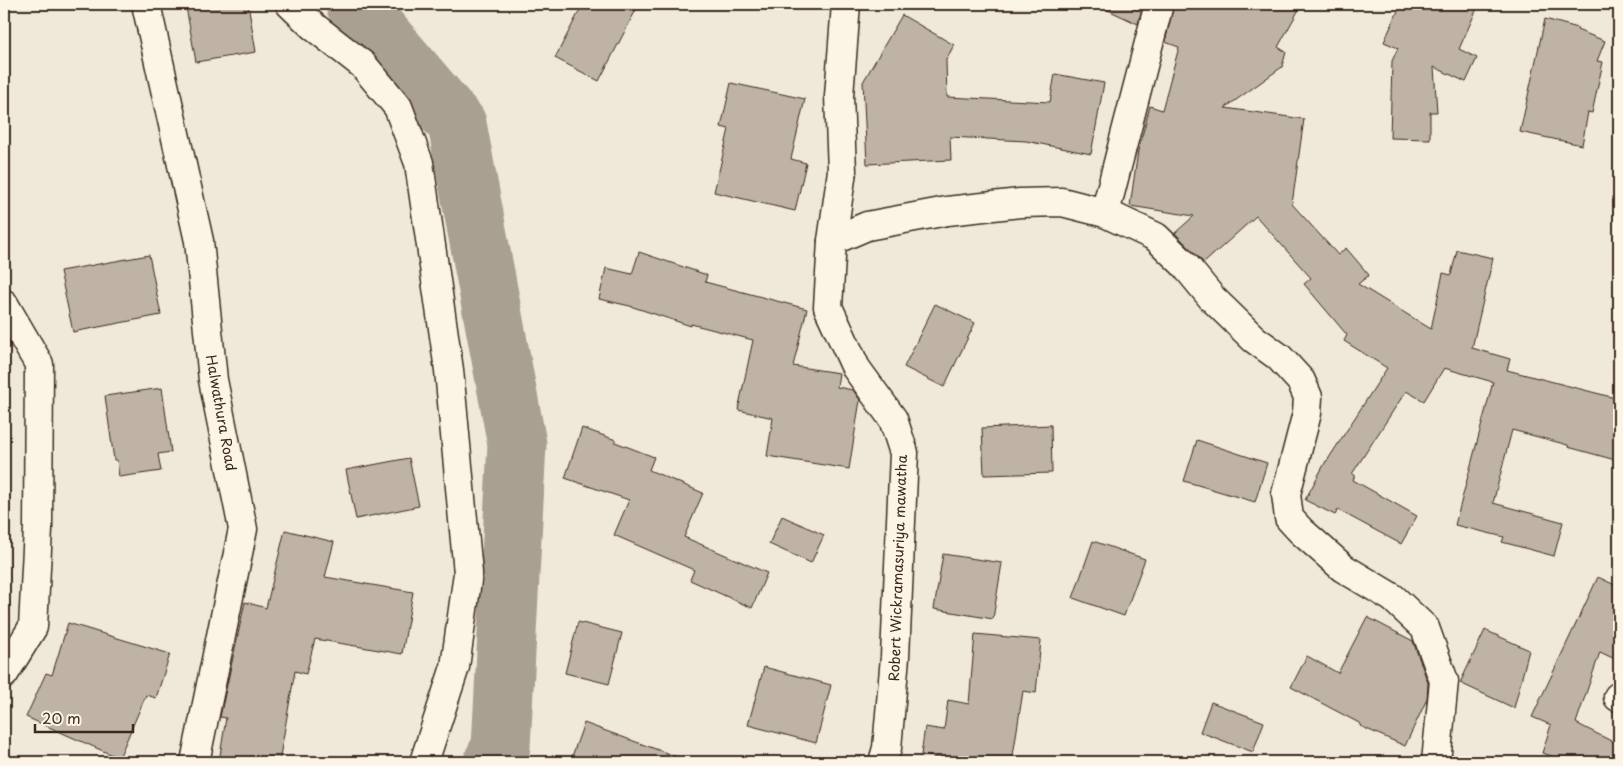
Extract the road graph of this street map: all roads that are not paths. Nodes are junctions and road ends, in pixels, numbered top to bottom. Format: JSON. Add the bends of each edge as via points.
{"nodes":[{"id":1,"x":146,"y":4,"type":"edge"},
{"id":2,"x":290,"y":4,"type":"edge"},
{"id":3,"x":846,"y":4,"type":"edge"},
{"id":4,"x":1159,"y":4,"type":"edge"},
{"id":5,"x":1105,"y":213,"type":"junction"},
{"id":6,"x":832,"y":242,"type":"junction"},
{"id":7,"x":4,"y":304,"type":"edge"},
{"id":8,"x":4,"y":674,"type":"edge"},
{"id":9,"x":195,"y":762,"type":"edge"},
{"id":10,"x":424,"y":762,"type":"edge"},
{"id":11,"x":883,"y":762,"type":"edge"},
{"id":12,"x":1436,"y":762,"type":"edge"}],
"edges":[{"from":1,"to":9,"type":"street","name":"Halwathura Road","via":[[199,241],[213,380],[243,529]]},
{"from":2,"to":10,"type":"street","via":[[363,65],[398,107],[419,163],[449,370],[468,573],[455,667]]},
{"from":3,"to":6,"type":"street","name":"Robert Wickramasuriya mawatha","via":[[840,96],[842,171]]},
{"from":4,"to":5,"type":"street"},
{"from":5,"to":6,"type":"street","via":[[1062,202],[1020,202],[867,226]]},
{"from":5,"to":12,"type":"street","via":[[1156,237],[1212,298],[1254,339],[1279,357],[1301,381],[1308,405],[1286,494],[1289,518],[1343,568],[1393,598],[1425,628],[1444,681]]},
{"from":6,"to":11,"type":"street","name":"Robert Wickramasuriya mawatha","via":[[828,307],[856,368],[893,419],[904,453],[896,657]]},
{"from":7,"to":8,"type":"street","via":[[39,364],[38,529],[33,627]]}]}
